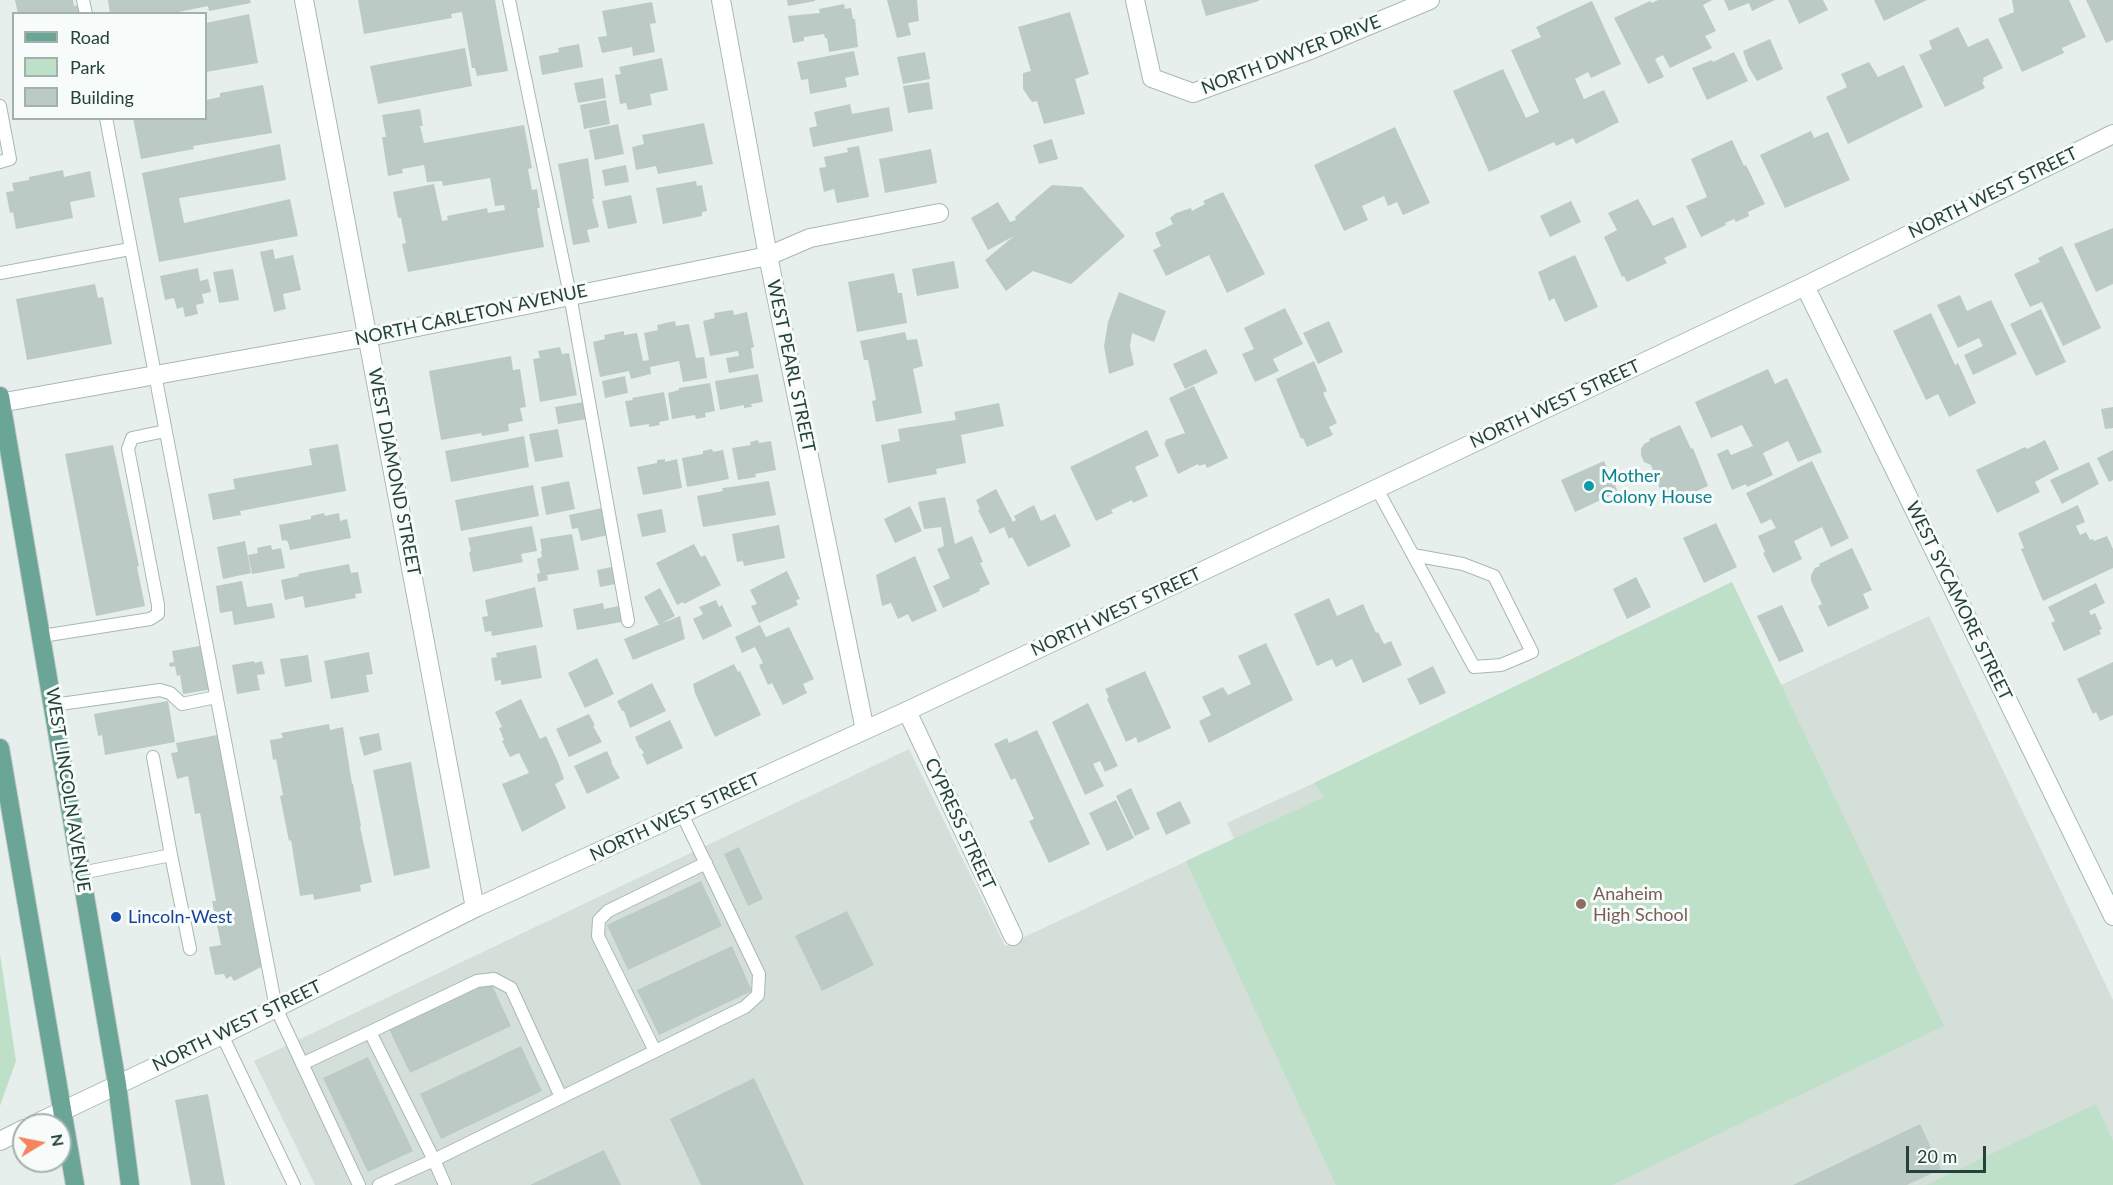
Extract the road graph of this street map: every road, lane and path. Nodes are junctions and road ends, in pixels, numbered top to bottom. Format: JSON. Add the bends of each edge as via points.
{"nodes":[{"id":1,"x":304,"y":0,"type":"edge"},
{"id":2,"x":509,"y":0,"type":"edge"},
{"id":3,"x":721,"y":0,"type":"edge"},
{"id":4,"x":1134,"y":0,"type":"edge"},
{"id":5,"x":1430,"y":0,"type":"edge"},
{"id":6,"x":0,"y":106,"type":"edge"},
{"id":7,"x":106,"y":120,"type":"edge"},
{"id":8,"x":2113,"y":134,"type":"edge"},
{"id":9,"x":0,"y":162,"type":"edge"},
{"id":10,"x":939,"y":213,"type":"dead end"},
{"id":11,"x":130,"y":249,"type":"junction"},
{"id":12,"x":768,"y":256,"type":"junction"},
{"id":13,"x":0,"y":273,"type":"edge"},
{"id":14,"x":1805,"y":286,"type":"junction"},
{"id":15,"x":570,"y":295,"type":"junction"},
{"id":16,"x":368,"y":337,"type":"junction"},
{"id":17,"x":155,"y":375,"type":"junction"},
{"id":18,"x":0,"y":400,"type":"edge"},
{"id":19,"x":165,"y":431,"type":"junction"},
{"id":20,"x":1377,"y":489,"type":"junction"},
{"id":21,"x":1413,"y":555,"type":"junction"},
{"id":22,"x":628,"y":621,"type":"dead end"},
{"id":23,"x":42,"y":636,"type":"junction"},
{"id":24,"x":216,"y":697,"type":"junction"},
{"id":25,"x":53,"y":705,"type":"junction"},
{"id":26,"x":907,"y":711,"type":"junction"},
{"id":27,"x":865,"y":730,"type":"junction"},
{"id":28,"x":0,"y":748,"type":"edge"},
{"id":29,"x":153,"y":757,"type":"dead end"},
{"id":30,"x":682,"y":813,"type":"junction"},
{"id":31,"x":171,"y":855,"type":"junction"},
{"id":32,"x":706,"y":863,"type":"junction"},
{"id":33,"x":81,"y":873,"type":"junction"},
{"id":34,"x":475,"y":908,"type":"junction"},
{"id":35,"x":2113,"y":916,"type":"edge"},
{"id":36,"x":1013,"y":936,"type":"dead end"},
{"id":37,"x":190,"y":949,"type":"dead end"},
{"id":38,"x":276,"y":1008,"type":"junction"},
{"id":39,"x":370,"y":1032,"type":"junction"},
{"id":40,"x":222,"y":1035,"type":"junction"},
{"id":41,"x":655,"y":1051,"type":"junction"},
{"id":42,"x":302,"y":1064,"type":"junction"},
{"id":43,"x":117,"y":1084,"type":"junction"},
{"id":44,"x":561,"y":1097,"type":"junction"},
{"id":45,"x":62,"y":1111,"type":"junction"},
{"id":46,"x":58,"y":1113,"type":"edge"},
{"id":47,"x":434,"y":1160,"type":"junction"},
{"id":48,"x":75,"y":1185,"type":"edge"},
{"id":49,"x":130,"y":1185,"type":"edge"},
{"id":50,"x":294,"y":1185,"type":"edge"},
{"id":51,"x":359,"y":1185,"type":"edge"},
{"id":52,"x":379,"y":1185,"type":"edge"},
{"id":53,"x":445,"y":1185,"type":"edge"}],
"edges":[{"from":1,"to":16,"type":"street","name":"WEST DIAMOND STREET"},
{"from":2,"to":15,"type":"lane"},
{"from":3,"to":12,"type":"street","name":"WEST PEARL STREET"},
{"from":4,"to":5,"type":"street","name":"NORTH DWYER DRIVE","via":[[1152,78],[1193,93]]},
{"from":6,"to":9,"type":"lane","via":[[10,159]]},
{"from":7,"to":11,"type":"lane"},
{"from":8,"to":14,"type":"street","name":"NORTH WEST STREET"},
{"from":10,"to":12,"type":"street","name":"NORTH CARLETON AVENUE","via":[[810,238]]},
{"from":11,"to":13,"type":"lane"},
{"from":11,"to":17,"type":"lane"},
{"from":12,"to":15,"type":"street","name":"NORTH CARLETON AVENUE"},
{"from":12,"to":27,"type":"street","name":"WEST PEARL STREET"},
{"from":14,"to":20,"type":"street","name":"NORTH WEST STREET"},
{"from":14,"to":35,"type":"street","name":"WEST SYCAMORE STREET"},
{"from":15,"to":16,"type":"street","name":"NORTH CARLETON AVENUE"},
{"from":15,"to":22,"type":"lane"},
{"from":16,"to":17,"type":"street","name":"NORTH CARLETON AVENUE"},
{"from":16,"to":34,"type":"street","name":"WEST DIAMOND STREET"},
{"from":17,"to":18,"type":"street","name":"NORTH CARLETON AVENUE"},
{"from":17,"to":19,"type":"lane"},
{"from":18,"to":23,"type":"main road","name":"WEST LINCOLN AVENUE"},
{"from":19,"to":23,"type":"lane","via":[[132,438],[128,449],[158,614],[150,619]]},
{"from":19,"to":24,"type":"lane"},
{"from":20,"to":21,"type":"lane"},
{"from":20,"to":26,"type":"street","name":"NORTH WEST STREET"},
{"from":21,"to":21,"type":"lane","via":[[1474,667],[1501,665],[1532,652],[1494,576],[1463,564]]},
{"from":23,"to":25,"type":"main road","name":"WEST LINCOLN AVENUE"},
{"from":24,"to":25,"type":"lane","via":[[182,704],[160,690]]},
{"from":24,"to":38,"type":"lane"},
{"from":25,"to":33,"type":"main road","name":"WEST LINCOLN AVENUE"},
{"from":26,"to":27,"type":"street","name":"NORTH WEST STREET"},
{"from":26,"to":36,"type":"street","name":"CYPRESS STREET"},
{"from":27,"to":30,"type":"street","name":"NORTH WEST STREET"},
{"from":28,"to":45,"type":"main road"},
{"from":29,"to":31,"type":"lane"},
{"from":30,"to":32,"type":"lane"},
{"from":30,"to":34,"type":"street","name":"NORTH WEST STREET"},
{"from":31,"to":33,"type":"lane"},
{"from":31,"to":37,"type":"lane"},
{"from":32,"to":41,"type":"lane","via":[[759,974],[758,995],[745,1007]]},
{"from":32,"to":41,"type":"lane","via":[[608,911],[600,920],[598,936]]},
{"from":33,"to":43,"type":"main road","name":"WEST LINCOLN AVENUE"},
{"from":34,"to":38,"type":"street","name":"NORTH WEST STREET"},
{"from":38,"to":40,"type":"street","name":"NORTH WEST STREET"},
{"from":38,"to":42,"type":"lane"},
{"from":39,"to":42,"type":"lane"},
{"from":39,"to":44,"type":"lane","via":[[477,981],[494,979],[511,988]]},
{"from":39,"to":47,"type":"lane"},
{"from":40,"to":43,"type":"street","name":"NORTH WEST STREET"},
{"from":40,"to":50,"type":"lane"},
{"from":41,"to":44,"type":"lane"},
{"from":42,"to":51,"type":"lane"},
{"from":43,"to":45,"type":"street","name":"NORTH WEST STREET"},
{"from":43,"to":49,"type":"main road","name":"WEST LINCOLN AVENUE"},
{"from":44,"to":47,"type":"lane"},
{"from":45,"to":46,"type":"street","name":"NORTH WEST STREET"},
{"from":45,"to":48,"type":"main road"},
{"from":47,"to":52,"type":"lane"},
{"from":47,"to":53,"type":"lane"}]}
